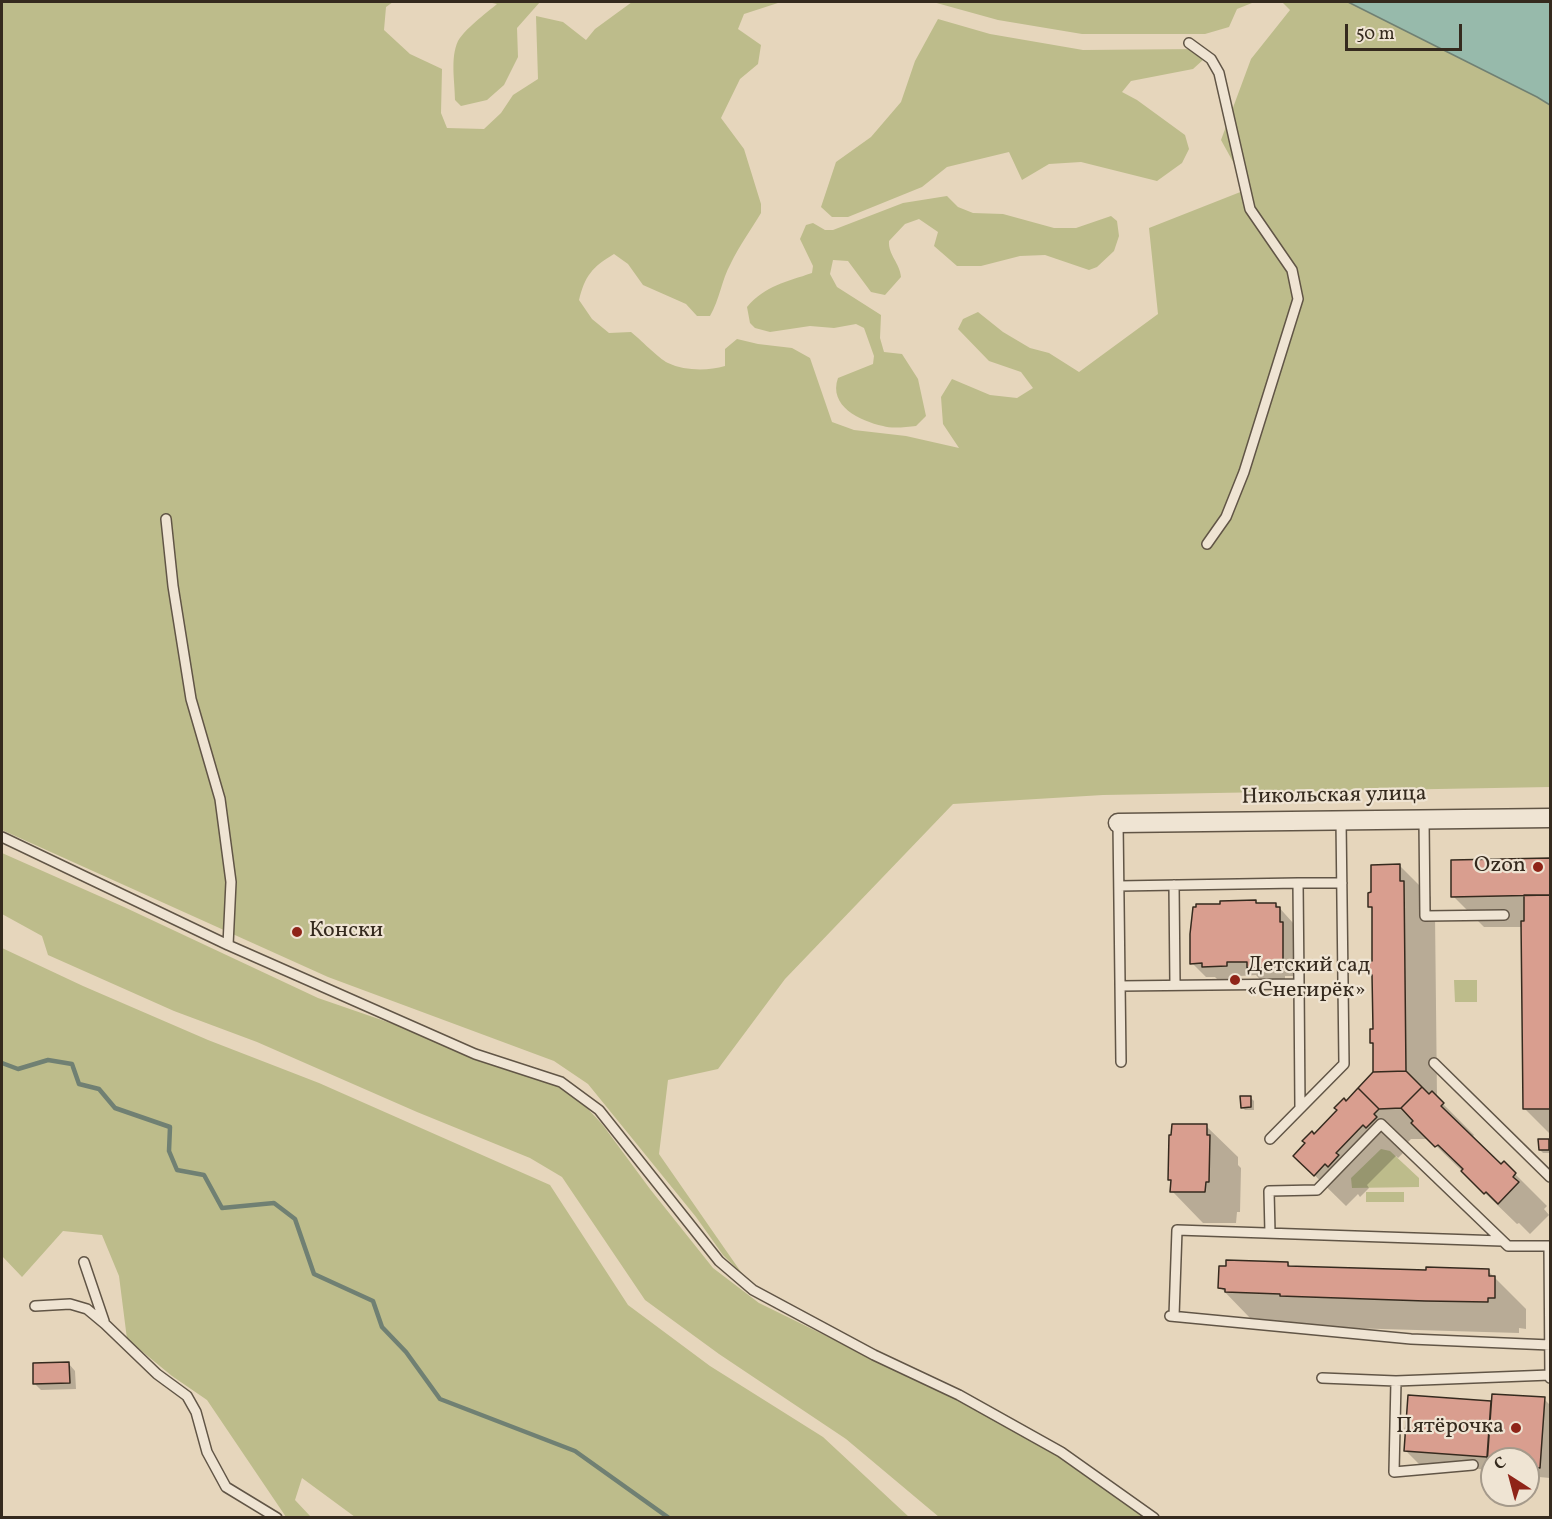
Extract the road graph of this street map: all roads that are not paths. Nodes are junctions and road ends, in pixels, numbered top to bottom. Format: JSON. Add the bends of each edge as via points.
{"nodes":[{"id":1,"x":1190,"y":43,"type":"dead end"},
{"id":2,"x":166,"y":519,"type":"dead end"},
{"id":3,"x":1207,"y":544,"type":"dead end"},
{"id":4,"x":1551,"y":818,"type":"edge"},
{"id":5,"x":1341,"y":820,"type":"junction"},
{"id":6,"x":1424,"y":820,"type":"junction"},
{"id":7,"x":1118,"y":823,"type":"joint"},
{"id":8,"x":2,"y":837,"type":"edge"},
{"id":9,"x":1298,"y":883,"type":"junction"},
{"id":10,"x":1342,"y":883,"type":"junction"},
{"id":11,"x":1174,"y":885,"type":"junction"},
{"id":12,"x":1119,"y":886,"type":"junction"},
{"id":13,"x":1504,"y":915,"type":"dead end"},
{"id":14,"x":228,"y":945,"type":"junction"},
{"id":15,"x":1299,"y":984,"type":"junction"},
{"id":16,"x":1175,"y":985,"type":"junction"},
{"id":17,"x":1120,"y":986,"type":"junction"},
{"id":18,"x":1120,"y":1062,"type":"dead end"},
{"id":19,"x":1434,"y":1063,"type":"dead end"},
{"id":20,"x":1300,"y":1108,"type":"junction"},
{"id":21,"x":1270,"y":1139,"type":"dead end"},
{"id":22,"x":1551,"y":1177,"type":"edge"},
{"id":23,"x":1270,"y":1233,"type":"junction"},
{"id":24,"x":1502,"y":1241,"type":"junction"},
{"id":25,"x":1550,"y":1246,"type":"edge"},
{"id":26,"x":84,"y":1262,"type":"dead end"},
{"id":27,"x":35,"y":1306,"type":"dead end"},
{"id":28,"x":105,"y":1324,"type":"junction"},
{"id":29,"x":1551,"y":1345,"type":"edge"},
{"id":30,"x":1550,"y":1376,"type":"edge"},
{"id":31,"x":1322,"y":1378,"type":"dead end"},
{"id":32,"x":1396,"y":1381,"type":"junction"},
{"id":33,"x":1473,"y":1465,"type":"dead end"},
{"id":34,"x":277,"y":1518,"type":"edge"},
{"id":35,"x":1154,"y":1518,"type":"edge"}],
"edges":[{"from":1,"to":3,"type":"lane","via":[[1211,59],[1219,73],[1250,209],[1292,270],[1298,300],[1244,472],[1226,517]]},
{"from":2,"to":14,"type":"lane","via":[[191,699],[219,799],[231,882]]},
{"from":4,"to":6,"type":"street","name":"Никольская улица"},
{"from":5,"to":6,"type":"street","name":"Никольская улица"},
{"from":5,"to":7,"type":"street","name":"Никольская улица"},
{"from":5,"to":10,"type":"lane"},
{"from":6,"to":13,"type":"lane","via":[[1425,916]]},
{"from":7,"to":12,"type":"lane"},
{"from":8,"to":14,"type":"lane"},
{"from":9,"to":10,"type":"lane"},
{"from":9,"to":11,"type":"lane"},
{"from":9,"to":15,"type":"lane"},
{"from":10,"to":20,"type":"lane","via":[[1344,1064]]},
{"from":11,"to":12,"type":"lane"},
{"from":11,"to":16,"type":"lane"},
{"from":12,"to":17,"type":"lane"},
{"from":14,"to":35,"type":"lane","via":[[475,1054],[561,1082],[599,1110],[719,1261],[753,1290],[1061,1452]]},
{"from":15,"to":16,"type":"lane"},
{"from":15,"to":20,"type":"lane"},
{"from":16,"to":17,"type":"lane"},
{"from":17,"to":18,"type":"lane"},
{"from":19,"to":22,"type":"lane"},
{"from":20,"to":21,"type":"lane"},
{"from":23,"to":24,"type":"lane"},
{"from":23,"to":24,"type":"lane","via":[[1269,1191],[1317,1191],[1381,1124]]},
{"from":23,"to":29,"type":"lane","via":[[1177,1230],[1172,1316],[1412,1339]]},
{"from":24,"to":25,"type":"lane","via":[[1508,1246]]},
{"from":25,"to":29,"type":"lane"},
{"from":26,"to":28,"type":"lane"},
{"from":27,"to":28,"type":"lane","via":[[70,1304],[87,1309]]},
{"from":28,"to":34,"type":"lane","via":[[157,1374],[187,1396],[196,1412],[207,1452],[226,1487]]},
{"from":29,"to":30,"type":"lane"},
{"from":30,"to":32,"type":"lane"},
{"from":31,"to":32,"type":"lane"},
{"from":32,"to":33,"type":"lane","via":[[1394,1472]]}]}
